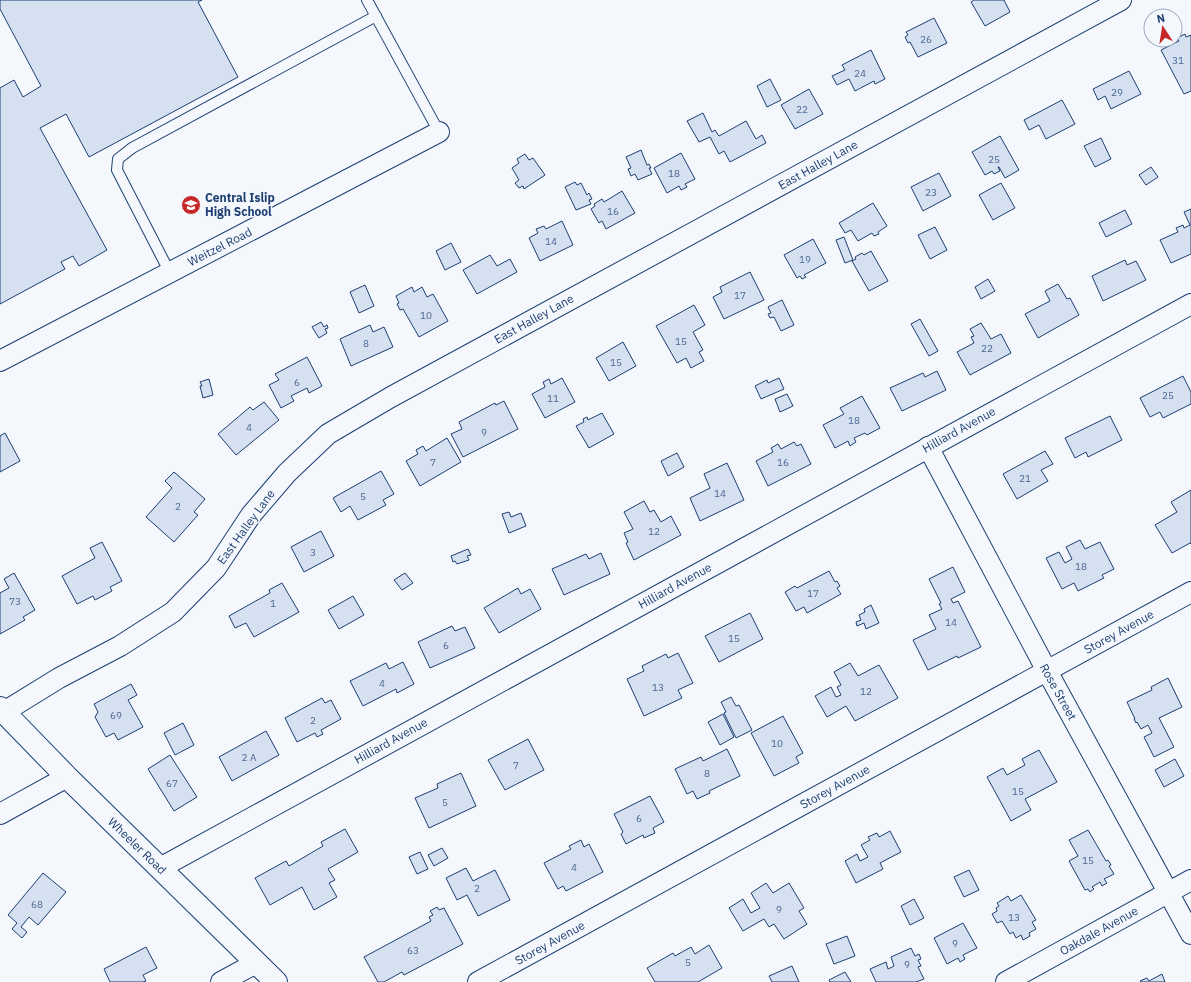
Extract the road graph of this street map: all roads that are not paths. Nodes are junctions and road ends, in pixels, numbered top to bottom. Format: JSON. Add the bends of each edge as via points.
{"nodes":[{"id":1,"x":367,"y":0,"type":"edge"},
{"id":2,"x":1122,"y":0,"type":"edge"},
{"id":3,"x":376,"y":16,"type":"junction"},
{"id":4,"x":439,"y":132,"type":"joint"},
{"id":5,"x":170,"y":273,"type":"junction"},
{"id":6,"x":1191,"y":304,"type":"edge"},
{"id":7,"x":0,"y":361,"type":"edge"},
{"id":8,"x":928,"y":447,"type":"junction"},
{"id":9,"x":1191,"y":592,"type":"edge"},
{"id":10,"x":1047,"y":671,"type":"junction"},
{"id":11,"x":2,"y":710,"type":"edge"},
{"id":12,"x":67,"y":777,"type":"junction"},
{"id":13,"x":0,"y":814,"type":"edge"},
{"id":14,"x":160,"y":868,"type":"junction"},
{"id":15,"x":1191,"y":880,"type":"edge"},
{"id":16,"x":1168,"y":893,"type":"junction"},
{"id":17,"x":1191,"y":934,"type":"edge"},
{"id":18,"x":256,"y":963,"type":"junction"},
{"id":19,"x":221,"y":982,"type":"edge"},
{"id":20,"x":276,"y":982,"type":"edge"},
{"id":21,"x":478,"y":982,"type":"edge"},
{"id":22,"x":1006,"y":982,"type":"edge"}],
"edges":[{"from":1,"to":3,"type":"lane"},
{"from":2,"to":11,"type":"street","name":"East Halley Lane","via":[[391,397],[328,434],[287,473],[251,515],[216,568],[173,612],[120,646]]},
{"from":3,"to":4,"type":"lane"},
{"from":3,"to":5,"type":"lane","via":[[132,148],[118,159],[117,170]]},
{"from":4,"to":5,"type":"street","name":"Weitzel Road"},
{"from":5,"to":7,"type":"street","name":"Weitzel Road"},
{"from":6,"to":8,"type":"street","name":"Hilliard Avenue"},
{"from":8,"to":10,"type":"street","name":"Rose Street"},
{"from":8,"to":14,"type":"street","name":"Hilliard Avenue"},
{"from":9,"to":10,"type":"street","name":"Storey Avenue"},
{"from":10,"to":16,"type":"street","name":"Rose Street"},
{"from":10,"to":21,"type":"street","name":"Storey Avenue"},
{"from":11,"to":12,"type":"main road","name":"Wheeler Road"},
{"from":12,"to":13,"type":"street"},
{"from":12,"to":14,"type":"main road","name":"Wheeler Road"},
{"from":14,"to":18,"type":"main road","name":"Wheeler Road"},
{"from":15,"to":16,"type":"street","name":"Oakdale Avenue"},
{"from":16,"to":17,"type":"street","name":"Rose Street"},
{"from":16,"to":22,"type":"street","name":"Oakdale Avenue"},
{"from":18,"to":19,"type":"street"},
{"from":18,"to":20,"type":"main road","name":"Wheeler Road"}]}
